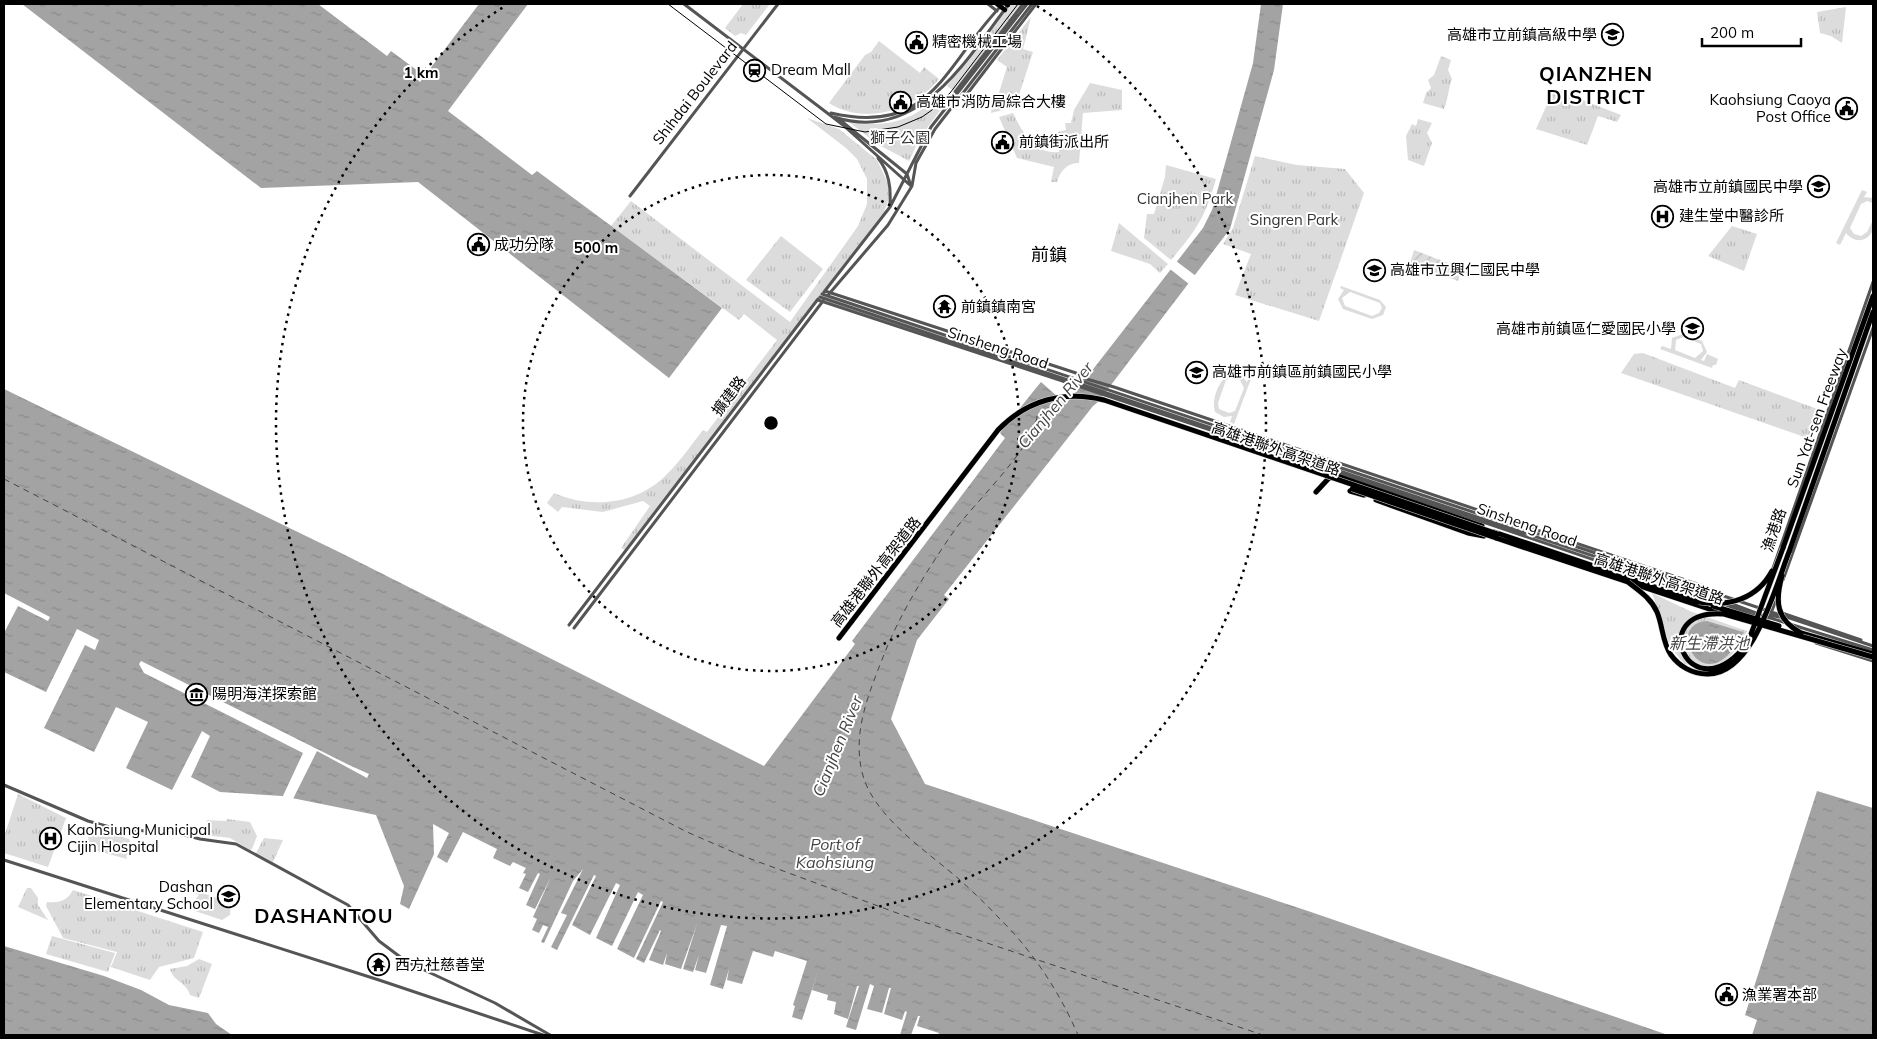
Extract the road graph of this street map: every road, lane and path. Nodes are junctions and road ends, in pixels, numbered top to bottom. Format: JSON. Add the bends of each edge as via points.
{"nodes":[{"id":1,"x":684,"y":4,"type":"edge"},
{"id":2,"x":778,"y":4,"type":"edge"},
{"id":3,"x":988,"y":4,"type":"edge"},
{"id":4,"x":1022,"y":4,"type":"edge"},
{"id":5,"x":1027,"y":4,"type":"edge"},
{"id":6,"x":1032,"y":4,"type":"edge"},
{"id":7,"x":1036,"y":4,"type":"edge"},
{"id":8,"x":1003,"y":7,"type":"edge"},
{"id":9,"x":744,"y":49,"type":"junction"},
{"id":10,"x":958,"y":98,"type":"junction"},
{"id":11,"x":830,"y":114,"type":"junction"},
{"id":12,"x":838,"y":119,"type":"junction"},
{"id":13,"x":873,"y":152,"type":"junction"},
{"id":14,"x":906,"y":174,"type":"junction"},
{"id":15,"x":904,"y":178,"type":"junction"},
{"id":16,"x":912,"y":186,"type":"junction"},
{"id":17,"x":630,"y":196,"type":"dead end"},
{"id":18,"x":890,"y":207,"type":"junction"},
{"id":19,"x":1873,"y":282,"type":"edge"},
{"id":20,"x":821,"y":295,"type":"junction"},
{"id":21,"x":1873,"y":296,"type":"edge"},
{"id":22,"x":826,"y":297,"type":"junction"},
{"id":23,"x":1873,"y":312,"type":"edge"},
{"id":24,"x":1873,"y":328,"type":"edge"},
{"id":25,"x":1080,"y":382,"type":"junction"},
{"id":26,"x":1107,"y":393,"type":"junction"},
{"id":27,"x":1316,"y":492,"type":"dead end"},
{"id":28,"x":1350,"y":492,"type":"dead end"},
{"id":29,"x":1429,"y":499,"type":"junction"},
{"id":30,"x":1497,"y":536,"type":"junction"},
{"id":31,"x":1784,"y":548,"type":"junction"},
{"id":32,"x":1789,"y":552,"type":"junction"},
{"id":33,"x":1628,"y":582,"type":"junction"},
{"id":34,"x":1700,"y":602,"type":"junction"},
{"id":35,"x":1760,"y":606,"type":"junction"},
{"id":36,"x":1724,"y":614,"type":"junction"},
{"id":37,"x":1771,"y":614,"type":"junction"},
{"id":38,"x":1756,"y":615,"type":"junction"},
{"id":39,"x":852,"y":623,"type":"dead end"},
{"id":40,"x":569,"y":625,"type":"dead end"},
{"id":41,"x":574,"y":628,"type":"dead end"},
{"id":42,"x":1801,"y":632,"type":"junction"},
{"id":43,"x":1873,"y":645,"type":"edge"},
{"id":44,"x":1873,"y":654,"type":"edge"},
{"id":45,"x":1873,"y":662,"type":"edge"},
{"id":46,"x":4,"y":785,"type":"edge"},
{"id":47,"x":4,"y":860,"type":"edge"},
{"id":48,"x":543,"y":1035,"type":"edge"},
{"id":49,"x":550,"y":1035,"type":"edge"}],
"edges":[{"from":1,"to":9,"type":"street"},
{"from":2,"to":9,"type":"street","name":"Shihdai Boulevard"},
{"from":3,"to":8,"type":"street"},
{"from":4,"to":10,"type":"street","via":[[954,92]]},
{"from":5,"to":10,"type":"street"},
{"from":6,"to":10,"type":"street"},
{"from":7,"to":10,"type":"street","via":[[964,98]]},
{"from":8,"to":11,"type":"street","via":[[936,89],[916,105],[894,115],[877,118]]},
{"from":8,"to":12,"type":"street","via":[[939,92],[917,109],[879,122]]},
{"from":9,"to":11,"type":"street"},
{"from":9,"to":17,"type":"street","name":"Shihdai Boulevard"},
{"from":10,"to":14,"type":"street","name":"擴建路","via":[[931,127]]},
{"from":10,"to":16,"type":"street","via":[[916,163]]},
{"from":11,"to":12,"type":"street"},
{"from":11,"to":13,"type":"street"},
{"from":12,"to":14,"type":"street"},
{"from":13,"to":15,"type":"street"},
{"from":13,"to":18,"type":"street","via":[[888,177]]},
{"from":14,"to":15,"type":"street","name":"擴建路"},
{"from":14,"to":16,"type":"street"},
{"from":15,"to":16,"type":"street"},
{"from":15,"to":18,"type":"street","name":"擴建路"},
{"from":16,"to":22,"type":"street","name":"擴建路","via":[[888,225]]},
{"from":18,"to":20,"type":"street","name":"擴建路"},
{"from":19,"to":35,"type":"street","name":"漁港路"},
{"from":20,"to":22,"type":"street","name":"Sinsheng Road"},
{"from":20,"to":22,"type":"street","name":"Sinsheng Road"},
{"from":20,"to":40,"type":"street","name":"擴建路"},
{"from":21,"to":31,"type":"highway","name":"Sun Yat-sen Freeway"},
{"from":22,"to":25,"type":"street","name":"Sinsheng Road"},
{"from":22,"to":25,"type":"street","name":"Sinsheng Road","via":[[1076,373]]},
{"from":22,"to":41,"type":"street","name":"擴建路"},
{"from":23,"to":32,"type":"highway","name":"Sun Yat-sen Freeway"},
{"from":24,"to":37,"type":"street","name":"漁港路"},
{"from":25,"to":26,"type":"street","name":"Sinsheng Road"},
{"from":25,"to":26,"type":"street","name":"Sinsheng Road"},
{"from":25,"to":29,"type":"street","name":"Sinsheng Road","via":[[1111,386]]},
{"from":26,"to":29,"type":"street","name":"Sinsheng Road"},
{"from":26,"to":29,"type":"street","name":"Sinsheng Road"},
{"from":27,"to":30,"type":"highway","bridge":true,"via":[[1326,481],[1336,477],[1472,522]]},
{"from":28,"to":30,"type":"highway","bridge":true,"via":[[1468,533]]},
{"from":29,"to":35,"type":"street","name":"Sinsheng Road"},
{"from":29,"to":38,"type":"street","name":"Sinsheng Road","via":[[1692,589]]},
{"from":30,"to":33,"type":"highway","name":"高雄港聯外高架道路"},
{"from":30,"to":34,"type":"highway","name":"高雄港聯外高架道路"},
{"from":30,"to":39,"type":"highway","name":"高雄港聯外高架道路","bridge":true,"via":[[1102,402],[1082,398],[1056,399],[1028,409],[1002,428]]},
{"from":31,"to":34,"type":"highway","bridge":true,"via":[[1767,580],[1750,595],[1731,603]]},
{"from":31,"to":36,"type":"highway","bridge":true,"via":[[1748,642],[1738,656],[1722,667],[1699,668],[1688,661],[1681,649],[1680,636],[1700,614]]},
{"from":32,"to":33,"type":"highway","bridge":true,"via":[[1752,643],[1730,668],[1712,674],[1699,674],[1677,662],[1667,649],[1654,607],[1646,595]]},
{"from":32,"to":42,"type":"highway","bridge":true,"via":[[1780,585],[1779,609],[1786,623]]},
{"from":33,"to":36,"type":"highway","name":"高雄港聯外高架道路","bridge":true},
{"from":34,"to":42,"type":"highway","name":"高雄港聯外高架道路","bridge":true},
{"from":35,"to":37,"type":"street","name":"Sinsheng Road"},
{"from":35,"to":38,"type":"street","name":"漁港路"},
{"from":36,"to":44,"type":"highway","name":"高雄港聯外高架道路","bridge":true},
{"from":37,"to":38,"type":"street","name":"Sinsheng Road"},
{"from":37,"to":43,"type":"street","name":"Sinsheng Road"},
{"from":37,"to":43,"type":"street","name":"Sinsheng Road"},
{"from":37,"to":44,"type":"street","name":"Sinsheng Road"},
{"from":38,"to":45,"type":"street","name":"Sinsheng Road","via":[[1804,639]]},
{"from":42,"to":44,"type":"highway","name":"高雄港聯外高架道路","bridge":true},
{"from":46,"to":49,"type":"street","via":[[117,829],[177,833],[236,844],[348,905],[379,941],[407,962],[495,1003]]},
{"from":47,"to":48,"type":"street"}]}
